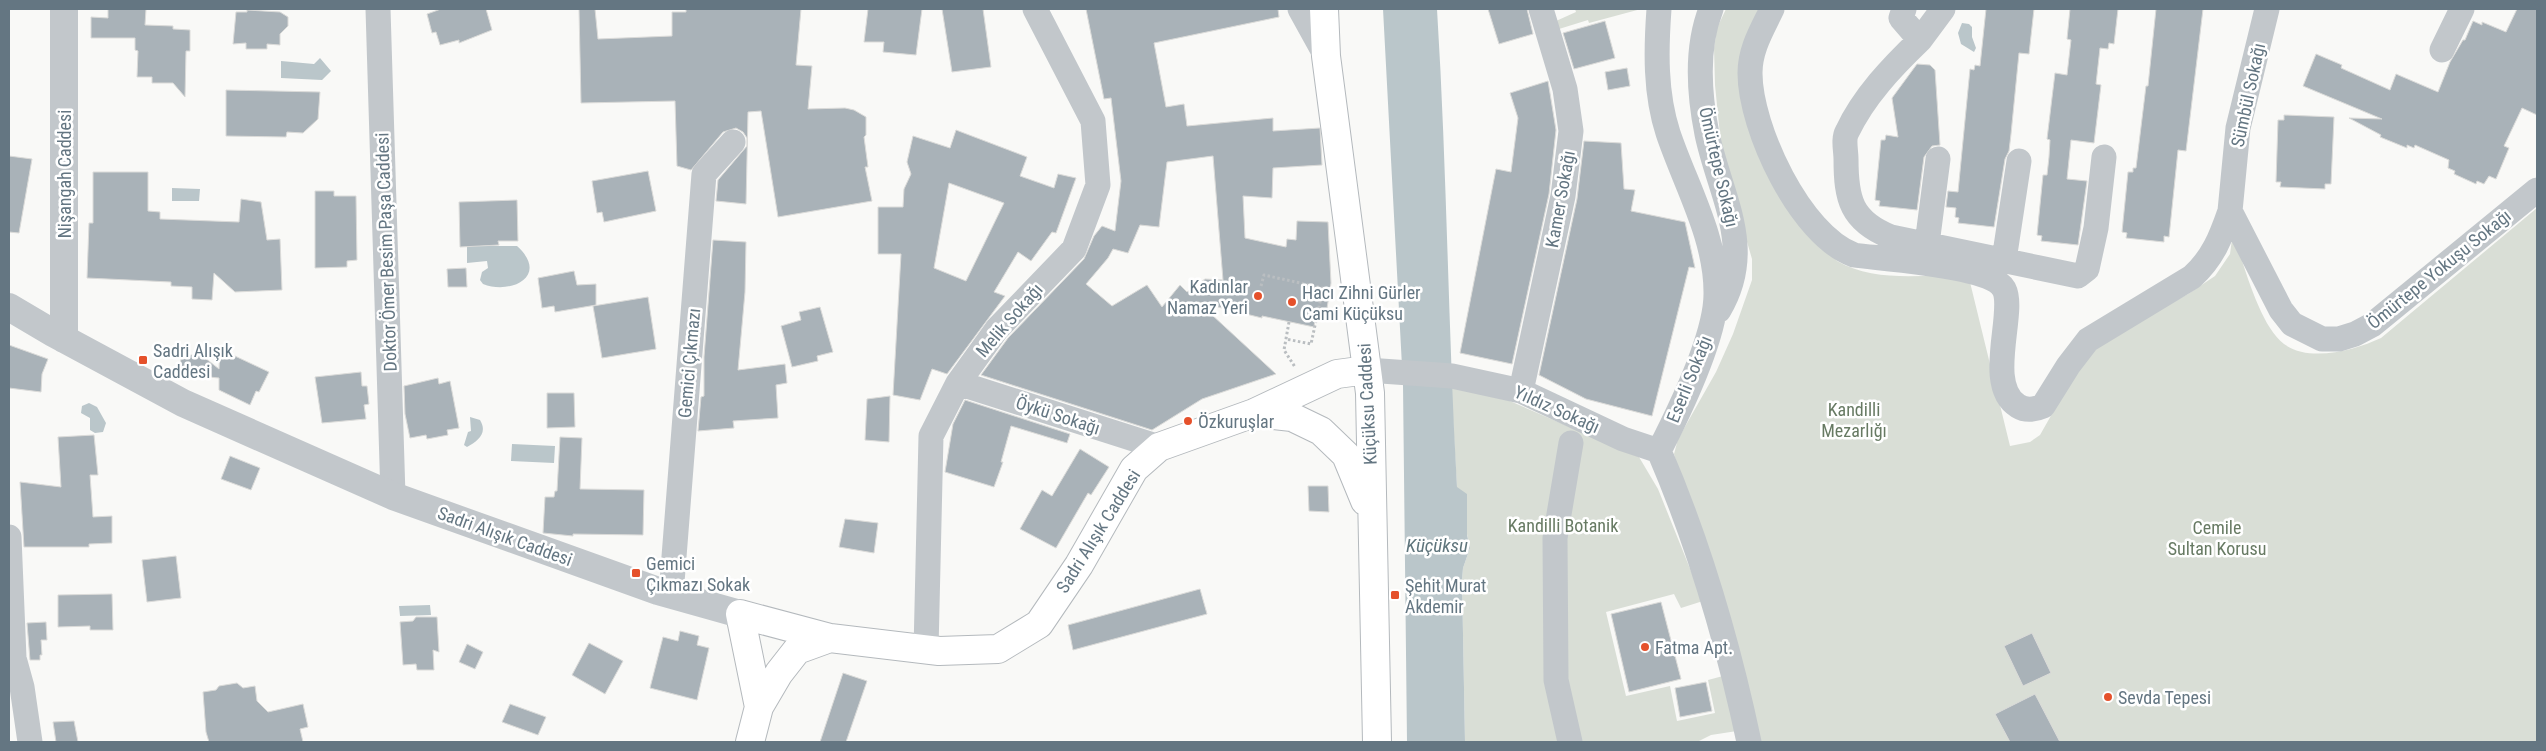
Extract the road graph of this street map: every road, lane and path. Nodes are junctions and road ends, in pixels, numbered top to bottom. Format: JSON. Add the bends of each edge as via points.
{"nodes":[{"id":1,"x":64,"y":9,"type":"edge"},
{"id":2,"x":378,"y":9,"type":"edge"},
{"id":3,"x":1035,"y":9,"type":"edge"},
{"id":4,"x":1300,"y":9,"type":"edge"},
{"id":5,"x":1324,"y":9,"type":"edge"},
{"id":6,"x":1541,"y":9,"type":"edge"},
{"id":7,"x":1659,"y":9,"type":"edge"},
{"id":8,"x":1711,"y":9,"type":"edge"},
{"id":9,"x":1772,"y":9,"type":"edge"},
{"id":10,"x":1904,"y":9,"type":"edge"},
{"id":11,"x":1943,"y":9,"type":"edge"},
{"id":12,"x":2267,"y":9,"type":"edge"},
{"id":13,"x":2462,"y":9,"type":"edge"},
{"id":14,"x":1920,"y":40,"type":"junction"},
{"id":15,"x":2442,"y":50,"type":"dead end"},
{"id":16,"x":1326,"y":56,"type":"junction"},
{"id":17,"x":733,"y":142,"type":"dead end"},
{"id":18,"x":2104,"y":158,"type":"dead end"},
{"id":19,"x":1938,"y":159,"type":"dead end"},
{"id":20,"x":2019,"y":161,"type":"dead end"},
{"id":21,"x":2537,"y":190,"type":"edge"},
{"id":22,"x":2230,"y":211,"type":"junction"},
{"id":23,"x":1927,"y":244,"type":"junction"},
{"id":24,"x":2004,"y":260,"type":"junction"},
{"id":25,"x":1262,"y":286,"type":"dead end"},
{"id":26,"x":9,"y":310,"type":"edge"},
{"id":27,"x":1289,"y":322,"type":"dead end"},
{"id":28,"x":1711,"y":322,"type":"junction"},
{"id":29,"x":1362,"y":325,"type":"junction"},
{"id":30,"x":1286,"y":339,"type":"junction"},
{"id":31,"x":64,"y":340,"type":"junction"},
{"id":32,"x":1367,"y":370,"type":"junction"},
{"id":33,"x":1298,"y":372,"type":"dead end"},
{"id":34,"x":1338,"y":374,"type":"junction"},
{"id":35,"x":958,"y":383,"type":"junction"},
{"id":36,"x":1521,"y":391,"type":"junction"},
{"id":37,"x":1254,"y":412,"type":"junction"},
{"id":38,"x":1571,"y":442,"type":"dead end"},
{"id":39,"x":1159,"y":447,"type":"junction"},
{"id":40,"x":1659,"y":451,"type":"junction"},
{"id":41,"x":393,"y":496,"type":"junction"},
{"id":42,"x":1372,"y":517,"type":"junction"},
{"id":43,"x":9,"y":537,"type":"edge"},
{"id":44,"x":672,"y":595,"type":"junction"},
{"id":45,"x":740,"y":614,"type":"junction"},
{"id":46,"x":830,"y":638,"type":"junction"},
{"id":47,"x":926,"y":650,"type":"junction"},
{"id":48,"x":12,"y":658,"type":"edge"},
{"id":49,"x":758,"y":707,"type":"junction"},
{"id":50,"x":30,"y":742,"type":"edge"},
{"id":51,"x":750,"y":742,"type":"edge"},
{"id":52,"x":1377,"y":742,"type":"edge"},
{"id":53,"x":1570,"y":742,"type":"edge"},
{"id":54,"x":1749,"y":742,"type":"edge"}],
"edges":[{"from":1,"to":31,"type":"street","name":"Nişangah Caddesi"},
{"from":2,"to":41,"type":"street","name":"Doktor Ömer Besim Paşa Caddesi"},
{"from":3,"to":35,"type":"street","name":"Melik Sokağı","via":[[1093,120],[1098,185],[1074,249],[996,329]]},
{"from":4,"to":16,"type":"street"},
{"from":5,"to":16,"type":"main road","name":"Küçüksu Caddesi"},
{"from":6,"to":36,"type":"street","name":"Kamer Sokağı","via":[[1565,89],[1570,131],[1563,196]]},
{"from":7,"to":28,"type":"street","name":"Eserli Sokağı","via":[[1656,49],[1662,103],[1713,265],[1716,292]]},
{"from":8,"to":28,"type":"street","name":"Ömürtepe Sokağı","via":[[1701,55],[1704,107],[1736,247],[1731,285]]},
{"from":9,"to":22,"type":"street","via":[[1757,38],[1750,73],[1759,122],[1780,177],[1817,226],[1843,251],[1974,271],[2001,284],[2006,303],[2002,344],[2004,380],[2010,400],[2023,409],[2043,406],[2088,340],[2192,277],[2203,267],[2219,243]]},
{"from":10,"to":14,"type":"street","via":[[1902,18]]},
{"from":11,"to":14,"type":"street"},
{"from":12,"to":22,"type":"street","name":"Sümbül Sokağı","via":[[2238,128]]},
{"from":13,"to":15,"type":"street"},
{"from":14,"to":23,"type":"street","via":[[1882,77],[1846,134],[1846,186],[1857,214],[1872,229],[1891,237]]},
{"from":16,"to":29,"type":"main road","name":"Küçüksu Caddesi"},
{"from":17,"to":44,"type":"street","name":"Gemici Çıkmazı","via":[[704,174]]},
{"from":18,"to":24,"type":"street","via":[[2096,228],[2087,268],[2078,276]]},
{"from":19,"to":23,"type":"street"},
{"from":20,"to":24,"type":"street"},
{"from":21,"to":22,"type":"street","name":"Ömürtepe Yokuşu Sokağı","via":[[2372,325],[2339,339],[2322,339],[2292,324],[2281,310]]},
{"from":23,"to":24,"type":"street"},
{"from":25,"to":30,"type":"path","via":[[1264,275],[1323,288],[1311,344]]},
{"from":26,"to":31,"type":"street","name":"Sadri Alışık Caddesi"},
{"from":27,"to":30,"type":"path"},
{"from":28,"to":40,"type":"street","name":"Eserli Sokağı","via":[[1688,389]]},
{"from":29,"to":32,"type":"main road","name":"Küçüksu Caddesi"},
{"from":29,"to":34,"type":"main road","via":[[1354,356]]},
{"from":30,"to":33,"type":"path","via":[[1284,350]]},
{"from":31,"to":41,"type":"street","name":"Sadri Alışık Caddesi","via":[[183,403]]},
{"from":32,"to":34,"type":"main road","name":"Sadri Alışık Caddesi"},
{"from":32,"to":36,"type":"street","name":"Yıldız Sokağı","via":[[1452,376]]},
{"from":32,"to":42,"type":"main road","name":"Küçüksu Caddesi"},
{"from":34,"to":37,"type":"main road","name":"Sadri Alışık Caddesi"},
{"from":35,"to":39,"type":"street","name":"Öykü Sokağı"},
{"from":35,"to":47,"type":"street","name":"Melik Sokağı","via":[[931,436]]},
{"from":36,"to":40,"type":"street","name":"Yıldız Sokağı","via":[[1623,439]]},
{"from":37,"to":39,"type":"main road","name":"Sadri Alışık Caddesi"},
{"from":37,"to":42,"type":"main road","via":[[1292,417],[1321,431],[1346,455]]},
{"from":38,"to":53,"type":"street","via":[[1555,538],[1556,680]]},
{"from":39,"to":47,"type":"main road","name":"Sadri Alışık Caddesi","via":[[1134,469],[1079,565],[1039,624],[998,649]]},
{"from":40,"to":54,"type":"street","via":[[1712,599],[1731,662]]},
{"from":41,"to":44,"type":"street","name":"Sadri Alışık Caddesi"},
{"from":42,"to":52,"type":"main road","name":"Küçüksu Caddesi"},
{"from":43,"to":48,"type":"street"},
{"from":44,"to":45,"type":"street","name":"Sadri Alışık Caddesi"},
{"from":45,"to":46,"type":"main road","name":"Sadri Alışık Caddesi"},
{"from":45,"to":49,"type":"main road"},
{"from":46,"to":47,"type":"main road","name":"Sadri Alışık Caddesi"},
{"from":46,"to":49,"type":"main road","via":[[798,650]]},
{"from":48,"to":50,"type":"street","via":[[22,687]]},
{"from":49,"to":51,"type":"main road"}]}
